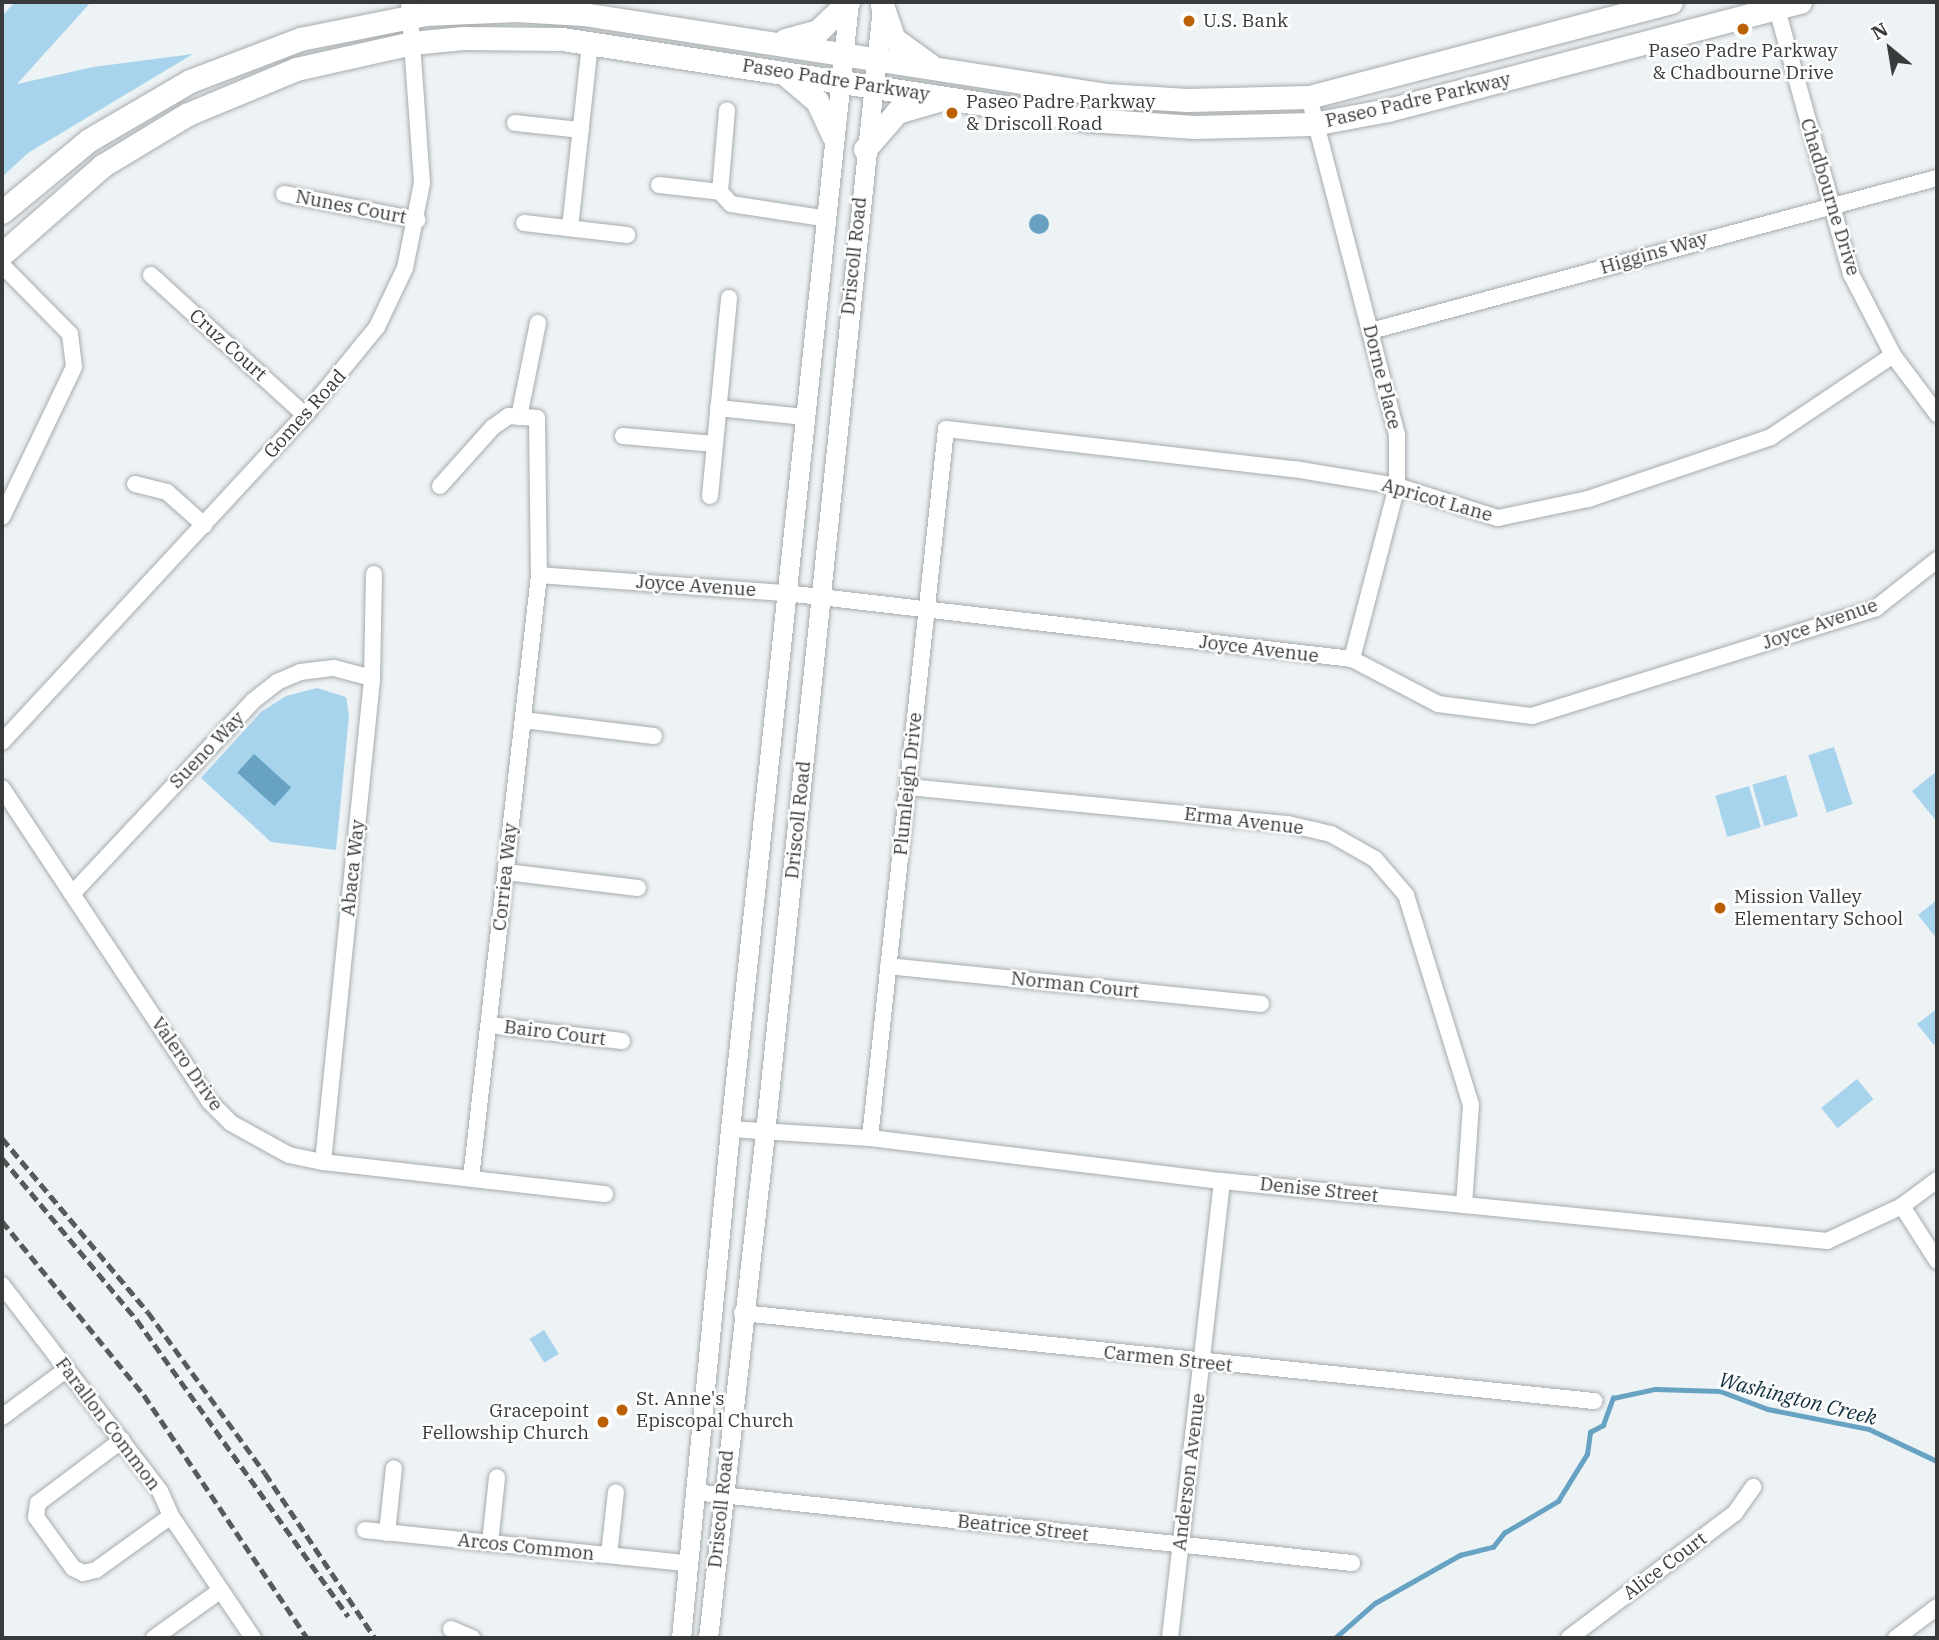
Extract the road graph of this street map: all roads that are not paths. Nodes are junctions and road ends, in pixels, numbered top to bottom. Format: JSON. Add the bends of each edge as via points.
{"nodes":[{"id":1,"x":848,"y":2,"type":"edge"},
{"id":2,"x":1671,"y":2,"type":"edge"},
{"id":3,"x":1800,"y":2,"type":"edge"},
{"id":4,"x":882,"y":3,"type":"edge"},
{"id":5,"x":1776,"y":5,"type":"edge"},
{"id":6,"x":410,"y":9,"type":"edge"},
{"id":7,"x":412,"y":43,"type":"junction"},
{"id":8,"x":590,"y":43,"type":"junction"},
{"id":9,"x":771,"y":43,"type":"junction"},
{"id":10,"x":843,"y":55,"type":"junction"},
{"id":11,"x":874,"y":60,"type":"junction"},
{"id":12,"x":939,"y":70,"type":"junction"},
{"id":13,"x":783,"y":72,"type":"junction"},
{"id":14,"x":840,"y":81,"type":"junction"},
{"id":15,"x":871,"y":86,"type":"junction"},
{"id":16,"x":1308,"y":97,"type":"junction"},
{"id":17,"x":947,"y":98,"type":"junction"},
{"id":18,"x":727,"y":110,"type":"dead end"},
{"id":19,"x":515,"y":123,"type":"dead end"},
{"id":20,"x":1313,"y":124,"type":"junction"},
{"id":21,"x":581,"y":130,"type":"junction"},
{"id":22,"x":833,"y":135,"type":"junction"},
{"id":23,"x":865,"y":149,"type":"junction"},
{"id":24,"x":76,"y":150,"type":"junction"},
{"id":25,"x":1937,"y":178,"type":"edge"},
{"id":26,"x":659,"y":185,"type":"dead end"},
{"id":27,"x":720,"y":192,"type":"junction"},
{"id":28,"x":284,"y":194,"type":"dead end"},
{"id":29,"x":1829,"y":204,"type":"junction"},
{"id":30,"x":2,"y":212,"type":"edge"},
{"id":31,"x":823,"y":218,"type":"junction"},
{"id":32,"x":417,"y":220,"type":"junction"},
{"id":33,"x":524,"y":223,"type":"dead end"},
{"id":34,"x":570,"y":228,"type":"junction"},
{"id":35,"x":2,"y":233,"type":"edge"},
{"id":36,"x":626,"y":235,"type":"dead end"},
{"id":37,"x":2,"y":254,"type":"edge"},
{"id":38,"x":2,"y":265,"type":"edge"},
{"id":39,"x":151,"y":275,"type":"dead end"},
{"id":40,"x":729,"y":298,"type":"dead end"},
{"id":41,"x":538,"y":323,"type":"dead end"},
{"id":42,"x":1371,"y":331,"type":"junction"},
{"id":43,"x":1894,"y":355,"type":"junction"},
{"id":44,"x":718,"y":408,"type":"junction"},
{"id":45,"x":1937,"y":414,"type":"edge"},
{"id":46,"x":305,"y":415,"type":"junction"},
{"id":47,"x":519,"y":417,"type":"junction"},
{"id":48,"x":805,"y":417,"type":"junction"},
{"id":49,"x":946,"y":429,"type":"joint"},
{"id":50,"x":623,"y":436,"type":"dead end"},
{"id":51,"x":715,"y":444,"type":"junction"},
{"id":52,"x":135,"y":484,"type":"dead end"},
{"id":53,"x":440,"y":486,"type":"dead end"},
{"id":54,"x":1397,"y":486,"type":"junction"},
{"id":55,"x":710,"y":496,"type":"dead end"},
{"id":56,"x":4,"y":508,"type":"edge"},
{"id":57,"x":204,"y":525,"type":"junction"},
{"id":58,"x":1937,"y":560,"type":"edge"},
{"id":59,"x":374,"y":574,"type":"dead end"},
{"id":60,"x":539,"y":575,"type":"junction"},
{"id":61,"x":786,"y":593,"type":"junction"},
{"id":62,"x":820,"y":598,"type":"junction"},
{"id":63,"x":927,"y":610,"type":"junction"},
{"id":64,"x":1352,"y":659,"type":"junction"},
{"id":65,"x":372,"y":677,"type":"junction"},
{"id":66,"x":523,"y":720,"type":"junction"},
{"id":67,"x":654,"y":736,"type":"dead end"},
{"id":68,"x":2,"y":742,"type":"edge"},
{"id":69,"x":908,"y":787,"type":"junction"},
{"id":70,"x":2,"y":788,"type":"edge"},
{"id":71,"x":506,"y":872,"type":"junction"},
{"id":72,"x":638,"y":888,"type":"dead end"},
{"id":73,"x":72,"y":894,"type":"junction"},
{"id":74,"x":888,"y":966,"type":"junction"},
{"id":75,"x":1261,"y":1004,"type":"dead end"},
{"id":76,"x":489,"y":1025,"type":"junction"},
{"id":77,"x":622,"y":1041,"type":"dead end"},
{"id":78,"x":730,"y":1129,"type":"junction"},
{"id":79,"x":765,"y":1133,"type":"junction"},
{"id":80,"x":870,"y":1138,"type":"junction"},
{"id":81,"x":323,"y":1163,"type":"junction"},
{"id":82,"x":471,"y":1178,"type":"junction"},
{"id":83,"x":1937,"y":1180,"type":"edge"},
{"id":84,"x":1222,"y":1181,"type":"junction"},
{"id":85,"x":604,"y":1194,"type":"dead end"},
{"id":86,"x":1464,"y":1205,"type":"junction"},
{"id":87,"x":1902,"y":1206,"type":"junction"},
{"id":88,"x":1937,"y":1261,"type":"edge"},
{"id":89,"x":5,"y":1294,"type":"edge"},
{"id":90,"x":743,"y":1313,"type":"junction"},
{"id":91,"x":1201,"y":1362,"type":"junction"},
{"id":92,"x":67,"y":1369,"type":"junction"},
{"id":93,"x":1594,"y":1401,"type":"dead end"},
{"id":94,"x":2,"y":1417,"type":"edge"},
{"id":95,"x":122,"y":1440,"type":"junction"},
{"id":96,"x":394,"y":1468,"type":"dead end"},
{"id":97,"x":497,"y":1477,"type":"dead end"},
{"id":98,"x":1753,"y":1487,"type":"dead end"},
{"id":99,"x":616,"y":1492,"type":"dead end"},
{"id":100,"x":694,"y":1492,"type":"junction"},
{"id":101,"x":723,"y":1495,"type":"junction"},
{"id":102,"x":171,"y":1516,"type":"junction"},
{"id":103,"x":365,"y":1530,"type":"dead end"},
{"id":104,"x":387,"y":1533,"type":"junction"},
{"id":105,"x":490,"y":1543,"type":"junction"},
{"id":106,"x":1180,"y":1545,"type":"junction"},
{"id":107,"x":610,"y":1555,"type":"junction"},
{"id":108,"x":686,"y":1563,"type":"junction"},
{"id":109,"x":1352,"y":1563,"type":"dead end"},
{"id":110,"x":221,"y":1590,"type":"junction"},
{"id":111,"x":1937,"y":1607,"type":"edge"},
{"id":112,"x":451,"y":1629,"type":"dead end"},
{"id":113,"x":154,"y":1638,"type":"edge"},
{"id":114,"x":253,"y":1638,"type":"edge"},
{"id":115,"x":472,"y":1638,"type":"edge"},
{"id":116,"x":681,"y":1638,"type":"edge"},
{"id":117,"x":708,"y":1638,"type":"edge"},
{"id":118,"x":1170,"y":1638,"type":"edge"},
{"id":119,"x":1569,"y":1638,"type":"edge"},
{"id":120,"x":1896,"y":1638,"type":"edge"}],
"edges":[{"from":1,"to":9,"type":"main road","via":[[818,31]]},
{"from":1,"to":10,"type":"street","name":"Driscoll Road"},
{"from":2,"to":16,"type":"main road","name":"Paseo Padre Parkway"},
{"from":3,"to":5,"type":"main road","name":"Paseo Padre Parkway"},
{"from":4,"to":11,"type":"street","name":"Driscoll Road"},
{"from":4,"to":12,"type":"main road","via":[[894,39]]},
{"from":5,"to":20,"type":"main road","name":"Paseo Padre Parkway","via":[[1401,106]]},
{"from":5,"to":29,"type":"street","name":"Chadbourne Drive"},
{"from":6,"to":7,"type":"street","name":"Gomes Road"},
{"from":6,"to":9,"type":"main road","name":"Paseo Padre Parkway","via":[[549,11]]},
{"from":6,"to":24,"type":"main road","name":"Paseo Padre Parkway","via":[[236,61],[161,96]]},
{"from":7,"to":8,"type":"main road","name":"Paseo Padre Parkway","via":[[496,37]]},
{"from":7,"to":32,"type":"street","name":"Gomes Road","via":[[422,183]]},
{"from":7,"to":37,"type":"main road","name":"Paseo Padre Parkway","via":[[296,69],[188,114],[102,166]]},
{"from":8,"to":13,"type":"main road","name":"Paseo Padre Parkway"},
{"from":8,"to":21,"type":"street"},
{"from":9,"to":10,"type":"main road","name":"Paseo Padre Parkway"},
{"from":10,"to":11,"type":"main road","name":"Paseo Padre Parkway"},
{"from":10,"to":14,"type":"street","name":"Driscoll Road"},
{"from":11,"to":12,"type":"main road","name":"Paseo Padre Parkway"},
{"from":11,"to":15,"type":"street","name":"Driscoll Road"},
{"from":12,"to":16,"type":"main road","name":"Paseo Padre Parkway","via":[[1129,97]]},
{"from":13,"to":14,"type":"main road","name":"Paseo Padre Parkway"},
{"from":13,"to":22,"type":"main road","via":[[817,101]]},
{"from":14,"to":15,"type":"main road","name":"Paseo Padre Parkway"},
{"from":14,"to":22,"type":"street","name":"Driscoll Road"},
{"from":15,"to":17,"type":"main road","name":"Paseo Padre Parkway"},
{"from":15,"to":23,"type":"street","name":"Driscoll Road"},
{"from":16,"to":20,"type":"street","name":"Dorne Place"},
{"from":17,"to":20,"type":"main road","name":"Paseo Padre Parkway","via":[[1089,120],[1195,127]]},
{"from":17,"to":23,"type":"main road","via":[[897,113]]},
{"from":18,"to":27,"type":"street"},
{"from":19,"to":21,"type":"street"},
{"from":20,"to":42,"type":"street","name":"Dorne Place"},
{"from":21,"to":34,"type":"street"},
{"from":22,"to":31,"type":"street","name":"Driscoll Road"},
{"from":23,"to":62,"type":"street","name":"Driscoll Road"},
{"from":24,"to":30,"type":"main road","name":"Paseo Padre Parkway"},
{"from":24,"to":35,"type":"main road"},
{"from":25,"to":29,"type":"street","name":"Higgins Way"},
{"from":26,"to":27,"type":"street"},
{"from":27,"to":31,"type":"street","via":[[731,204]]},
{"from":28,"to":32,"type":"street","name":"Nunes Court"},
{"from":29,"to":42,"type":"street","name":"Higgins Way"},
{"from":29,"to":43,"type":"street","name":"Chadbourne Drive","via":[[1851,274]]},
{"from":31,"to":48,"type":"street","name":"Driscoll Road"},
{"from":32,"to":46,"type":"street","name":"Gomes Road","via":[[405,268],[377,327]]},
{"from":33,"to":34,"type":"street"},
{"from":34,"to":36,"type":"street"},
{"from":38,"to":56,"type":"street","via":[[70,334],[74,367]]},
{"from":39,"to":46,"type":"street","name":"Cruz Court"},
{"from":40,"to":44,"type":"street"},
{"from":41,"to":47,"type":"street"},
{"from":42,"to":54,"type":"street","name":"Dorne Place","via":[[1397,435]]},
{"from":43,"to":45,"type":"street","name":"Chadbourne Drive"},
{"from":43,"to":54,"type":"street","name":"Apricot Lane","via":[[1771,437],[1588,499],[1499,518]]},
{"from":44,"to":48,"type":"street"},
{"from":44,"to":51,"type":"street"},
{"from":46,"to":57,"type":"street","name":"Gomes Road"},
{"from":47,"to":53,"type":"street","via":[[509,416],[493,427]]},
{"from":47,"to":60,"type":"street","name":"Corriea Way","via":[[537,418]]},
{"from":48,"to":61,"type":"street","name":"Driscoll Road"},
{"from":49,"to":54,"type":"street","name":"Apricot Lane","via":[[1294,469]]},
{"from":49,"to":63,"type":"street","name":"Plumleigh Drive"},
{"from":50,"to":51,"type":"street"},
{"from":51,"to":55,"type":"street"},
{"from":52,"to":57,"type":"street","via":[[167,492]]},
{"from":54,"to":64,"type":"street","name":"Dorne Place"},
{"from":57,"to":68,"type":"street","name":"Gomes Road"},
{"from":58,"to":64,"type":"street","name":"Joyce Avenue","via":[[1876,608],[1532,716],[1438,704]]},
{"from":59,"to":65,"type":"street","name":"Abaca Way"},
{"from":60,"to":61,"type":"street","name":"Joyce Avenue"},
{"from":60,"to":66,"type":"street","name":"Corriea Way"},
{"from":61,"to":62,"type":"street","name":"Joyce Avenue"},
{"from":61,"to":78,"type":"street","name":"Driscoll Road"},
{"from":62,"to":63,"type":"street","name":"Joyce Avenue"},
{"from":62,"to":79,"type":"street","name":"Driscoll Road"},
{"from":63,"to":64,"type":"street","name":"Joyce Avenue"},
{"from":63,"to":69,"type":"street","name":"Plumleigh Drive"},
{"from":65,"to":73,"type":"street","name":"Sueno Way","via":[[334,668],[300,672],[277,682],[253,701]]},
{"from":65,"to":81,"type":"street","name":"Abaca Way"},
{"from":66,"to":67,"type":"street"},
{"from":66,"to":71,"type":"street","name":"Corriea Way"},
{"from":69,"to":74,"type":"street","name":"Plumleigh Drive"},
{"from":69,"to":86,"type":"street","name":"Erma Avenue","via":[[1288,824],[1331,834],[1375,859],[1406,895],[1471,1105]]},
{"from":70,"to":73,"type":"street","name":"Valero Drive"},
{"from":71,"to":72,"type":"street"},
{"from":71,"to":76,"type":"street","name":"Corriea Way"},
{"from":73,"to":81,"type":"street","name":"Valero Drive","via":[[209,1101],[231,1123],[289,1156]]},
{"from":74,"to":75,"type":"street","name":"Norman Court"},
{"from":74,"to":80,"type":"street","name":"Plumleigh Drive"},
{"from":76,"to":77,"type":"street","name":"Bairo Court"},
{"from":76,"to":82,"type":"street","name":"Corriea Way"},
{"from":78,"to":79,"type":"street","name":"Denise Street"},
{"from":78,"to":100,"type":"street","name":"Driscoll Road"},
{"from":79,"to":80,"type":"street","name":"Denise Street"},
{"from":79,"to":90,"type":"street","name":"Driscoll Road"},
{"from":80,"to":84,"type":"street","name":"Denise Street"},
{"from":81,"to":82,"type":"street","name":"Valero Drive"},
{"from":82,"to":85,"type":"street","name":"Valero Drive"},
{"from":83,"to":87,"type":"street","name":"Denise Street"},
{"from":84,"to":86,"type":"street","name":"Denise Street"},
{"from":84,"to":91,"type":"street","name":"Anderson Avenue"},
{"from":86,"to":87,"type":"street","name":"Denise Street","via":[[1827,1241]]},
{"from":87,"to":88,"type":"street"},
{"from":89,"to":92,"type":"street","name":"Farallon Common"},
{"from":90,"to":91,"type":"street","name":"Carmen Street"},
{"from":90,"to":101,"type":"street","name":"Driscoll Road"},
{"from":91,"to":93,"type":"street","name":"Carmen Street"},
{"from":91,"to":106,"type":"street","name":"Anderson Avenue"},
{"from":92,"to":94,"type":"street"},
{"from":92,"to":95,"type":"street","name":"Farallon Common"},
{"from":95,"to":102,"type":"street","name":"Farallon Common","via":[[160,1491]]},
{"from":95,"to":102,"type":"street","via":[[38,1503],[36,1517],[73,1568],[83,1573],[96,1570]]},
{"from":96,"to":104,"type":"street"},
{"from":97,"to":105,"type":"street"},
{"from":98,"to":119,"type":"street","name":"Alice Court","via":[[1735,1513]]},
{"from":99,"to":107,"type":"street"},
{"from":100,"to":101,"type":"street","name":"Beatrice Street"},
{"from":100,"to":108,"type":"street","name":"Driscoll Road"},
{"from":101,"to":106,"type":"street","name":"Beatrice Street"},
{"from":101,"to":117,"type":"street","name":"Driscoll Road"},
{"from":102,"to":110,"type":"street","name":"Farallon Common"},
{"from":103,"to":104,"type":"street","name":"Arcos Common"},
{"from":104,"to":105,"type":"street","name":"Arcos Common"},
{"from":105,"to":107,"type":"street","name":"Arcos Common"},
{"from":106,"to":109,"type":"street","name":"Beatrice Street"},
{"from":106,"to":118,"type":"street","name":"Anderson Avenue"},
{"from":107,"to":108,"type":"street","name":"Arcos Common"},
{"from":108,"to":116,"type":"street","name":"Driscoll Road"},
{"from":110,"to":113,"type":"street"},
{"from":110,"to":114,"type":"street","name":"Farallon Common"},
{"from":111,"to":120,"type":"street"},
{"from":112,"to":115,"type":"street"}]}
